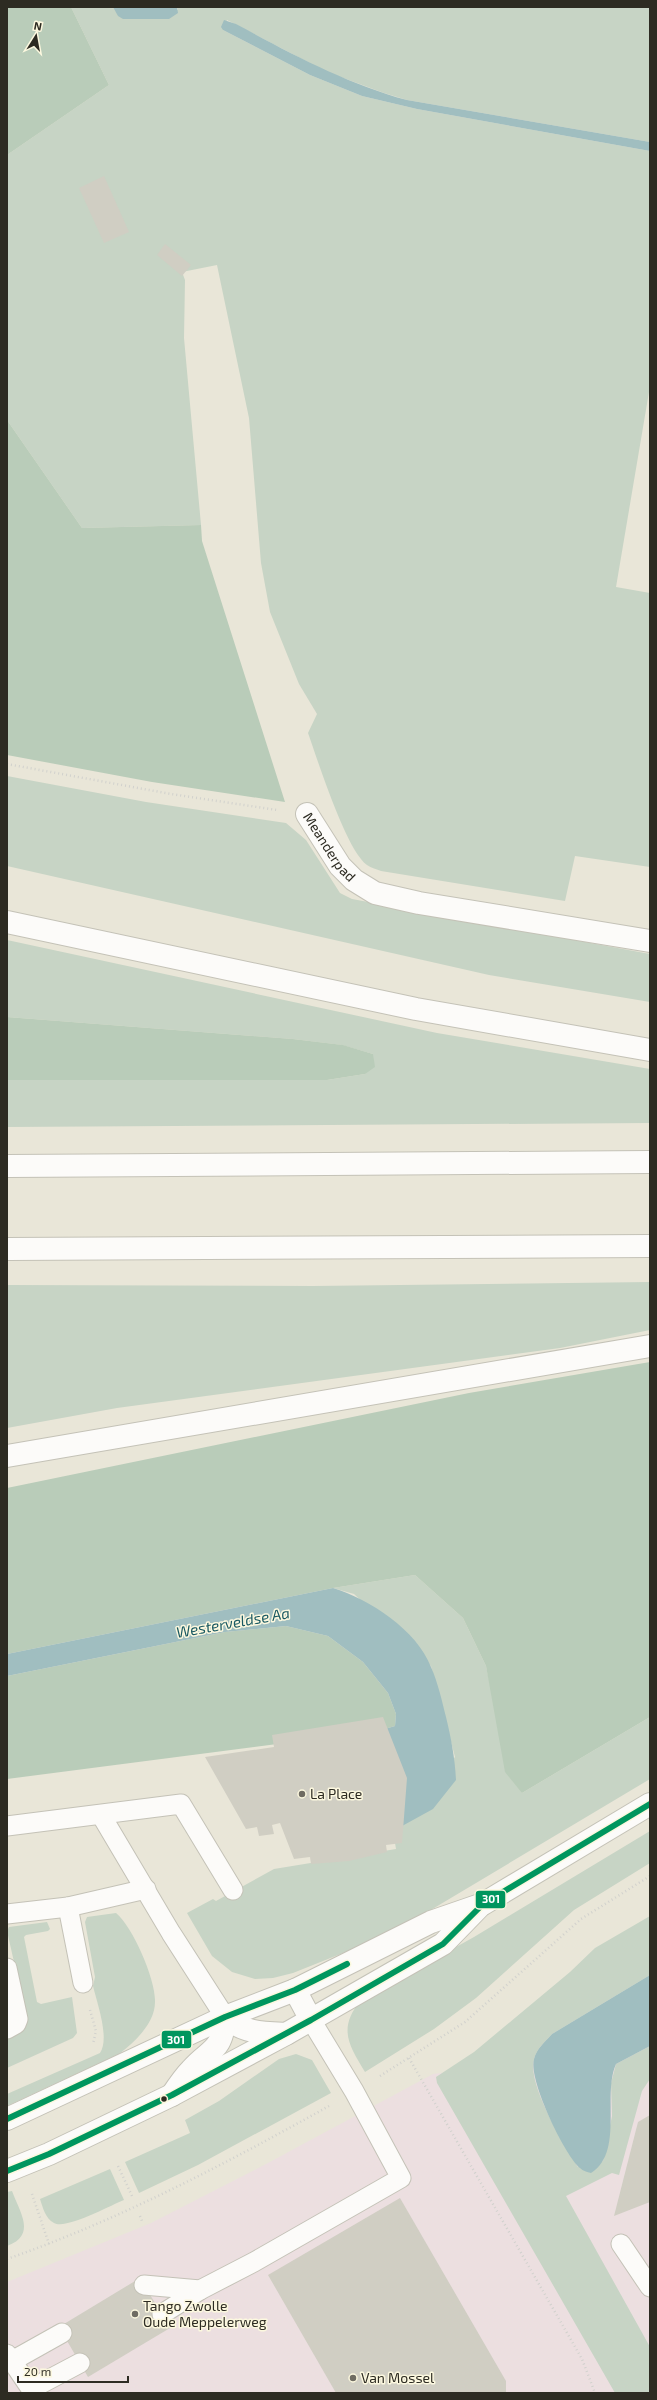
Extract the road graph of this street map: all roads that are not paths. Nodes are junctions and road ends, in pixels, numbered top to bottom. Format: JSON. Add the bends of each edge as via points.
{"nodes":[{"id":1,"x":307,"y":814,"type":"road end"},
{"id":2,"x":7,"y":922,"type":"edge"},
{"id":3,"x":650,"y":941,"type":"edge"},
{"id":4,"x":650,"y":1050,"type":"edge"},
{"id":5,"x":650,"y":1162,"type":"edge"},
{"id":6,"x":7,"y":1166,"type":"edge"},
{"id":7,"x":650,"y":1246,"type":"edge"},
{"id":8,"x":7,"y":1249,"type":"edge"},
{"id":9,"x":650,"y":1346,"type":"edge"},
{"id":10,"x":7,"y":1456,"type":"edge"},
{"id":11,"x":650,"y":1804,"type":"edge"},
{"id":12,"x":101,"y":1815,"type":"junction"},
{"id":13,"x":7,"y":1826,"type":"edge"},
{"id":14,"x":146,"y":1889,"type":"junction"},
{"id":15,"x":233,"y":1890,"type":"dead end"},
{"id":16,"x":483,"y":1904,"type":"junction"},
{"id":17,"x":68,"y":1907,"type":"junction"},
{"id":18,"x":7,"y":1914,"type":"edge"},
{"id":19,"x":7,"y":1968,"type":"edge"},
{"id":20,"x":83,"y":1983,"type":"road end"},
{"id":21,"x":295,"y":1990,"type":"junction"},
{"id":22,"x":225,"y":2017,"type":"junction"},
{"id":23,"x":311,"y":2020,"type":"junction"},
{"id":24,"x":7,"y":2030,"type":"edge"},
{"id":25,"x":286,"y":2034,"type":"junction"},
{"id":26,"x":172,"y":2095,"type":"junction"},
{"id":27,"x":7,"y":2119,"type":"edge"},
{"id":28,"x":7,"y":2171,"type":"edge"},
{"id":29,"x":621,"y":2244,"type":"dead end"},
{"id":30,"x":144,"y":2285,"type":"dead end"},
{"id":31,"x":650,"y":2287,"type":"edge"},
{"id":32,"x":200,"y":2290,"type":"junction"},
{"id":33,"x":162,"y":2314,"type":"dead end"},
{"id":34,"x":62,"y":2333,"type":"dead end"},
{"id":35,"x":9,"y":2358,"type":"edge"},
{"id":36,"x":80,"y":2363,"type":"dead end"}],
"edges":[{"from":1,"to":3,"type":"main road","name":"Meanderpad","via":[[340,866],[354,880],[375,893],[419,903]]},
{"from":2,"to":4,"type":"main road","via":[[416,1009]]},
{"from":5,"to":6,"type":"main road"},
{"from":7,"to":8,"type":"main road"},
{"from":9,"to":10,"type":"main road"},
{"from":11,"to":16,"type":"main road"},
{"from":12,"to":13,"type":"lane"},
{"from":12,"to":14,"type":"lane"},
{"from":12,"to":15,"type":"lane","via":[[180,1804]]},
{"from":14,"to":17,"type":"lane"},
{"from":14,"to":22,"type":"lane"},
{"from":16,"to":21,"type":"main road","via":[[431,1922]]},
{"from":16,"to":23,"type":"main road","via":[[443,1944]]},
{"from":17,"to":18,"type":"lane"},
{"from":17,"to":20,"type":"lane"},
{"from":19,"to":24,"type":"lane","via":[[18,2019],[16,2024]]},
{"from":21,"to":22,"type":"main road"},
{"from":21,"to":23,"type":"main road"},
{"from":22,"to":25,"type":"main road","via":[[233,2024],[249,2031]]},
{"from":22,"to":26,"type":"main road","via":[[216,2048],[192,2069]]},
{"from":22,"to":27,"type":"main road"},
{"from":23,"to":25,"type":"main road"},
{"from":23,"to":32,"type":"lane","via":[[354,2091],[401,2178]]},
{"from":25,"to":26,"type":"main road"},
{"from":26,"to":28,"type":"main road","via":[[49,2154]]},
{"from":29,"to":31,"type":"lane"},
{"from":30,"to":32,"type":"lane"},
{"from":32,"to":33,"type":"lane"},
{"from":34,"to":35,"type":"lane"},
{"from":35,"to":36,"type":"lane","via":[[31,2389]]}]}
